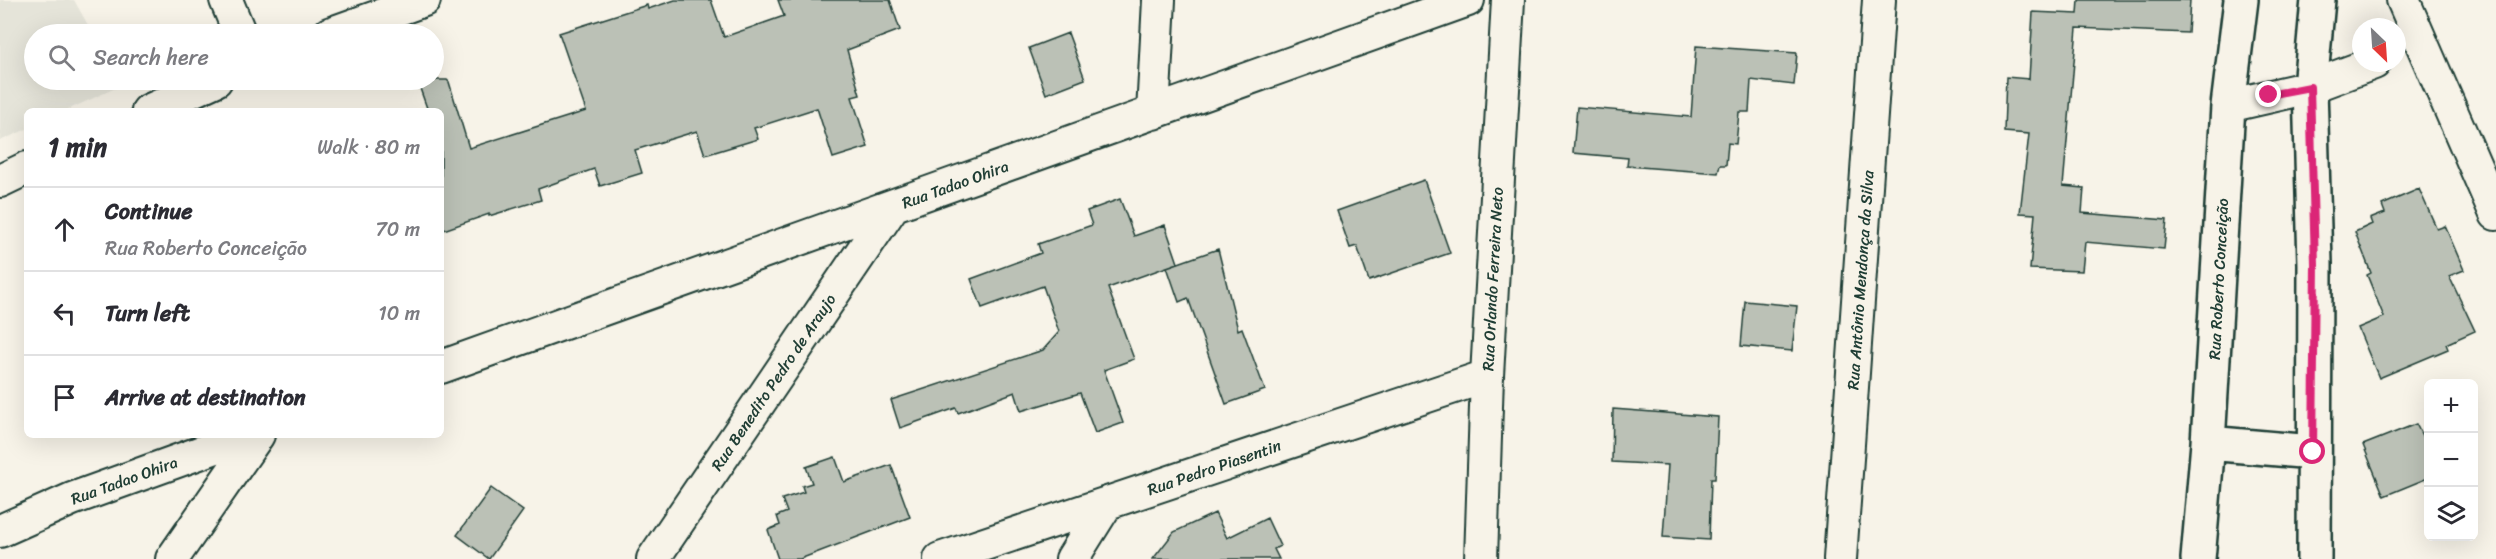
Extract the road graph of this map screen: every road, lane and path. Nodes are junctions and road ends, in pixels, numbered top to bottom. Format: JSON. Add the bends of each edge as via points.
{"nodes":[{"id":1,"x":226,"y":0,"type":"edge"},
{"id":2,"x":424,"y":0,"type":"edge"},
{"id":3,"x":1160,"y":0,"type":"edge"},
{"id":4,"x":1468,"y":0,"type":"edge"},
{"id":5,"x":1508,"y":0,"type":"edge"},
{"id":6,"x":1879,"y":0,"type":"edge"},
{"id":7,"x":2241,"y":0,"type":"edge"},
{"id":8,"x":2318,"y":0,"type":"edge"},
{"id":9,"x":2403,"y":0,"type":"edge"},
{"id":10,"x":236,"y":24,"type":"edge"},
{"id":11,"x":357,"y":24,"type":"edge"},
{"id":12,"x":2410,"y":49,"type":"edge"},
{"id":13,"x":2352,"y":71,"type":"edge"},
{"id":14,"x":2310,"y":87,"type":"junction"},
{"id":15,"x":194,"y":90,"type":"edge"},
{"id":16,"x":2228,"y":106,"type":"junction"},
{"id":17,"x":155,"y":108,"type":"edge"},
{"id":18,"x":1153,"y":112,"type":"junction"},
{"id":19,"x":24,"y":169,"type":"edge"},
{"id":20,"x":0,"y":181,"type":"edge"},
{"id":21,"x":893,"y":206,"type":"junction"},
{"id":22,"x":2496,"y":214,"type":"edge"},
{"id":23,"x":444,"y":366,"type":"edge"},
{"id":24,"x":1487,"y":376,"type":"junction"},
{"id":25,"x":241,"y":438,"type":"edge"},
{"id":26,"x":256,"y":438,"type":"edge"},
{"id":27,"x":2208,"y":443,"type":"junction"},
{"id":28,"x":2313,"y":452,"type":"junction"},
{"id":29,"x":1107,"y":503,"type":"junction"},
{"id":30,"x":0,"y":531,"type":"edge"},
{"id":31,"x":172,"y":559,"type":"edge"},
{"id":32,"x":653,"y":559,"type":"edge"},
{"id":33,"x":940,"y":559,"type":"edge"},
{"id":34,"x":1072,"y":559,"type":"edge"},
{"id":35,"x":1481,"y":559,"type":"edge"},
{"id":36,"x":1840,"y":559,"type":"edge"},
{"id":37,"x":2198,"y":559,"type":"edge"},
{"id":38,"x":2314,"y":559,"type":"edge"}],
"edges":[{"from":1,"to":10,"type":"street"},
{"from":2,"to":11,"type":"street"},
{"from":3,"to":18,"type":"street"},
{"from":4,"to":18,"type":"street","name":"Rua Tadao Ohira"},
{"from":5,"to":24,"type":"street","name":"Rua Orlando Ferreira Neto"},
{"from":6,"to":36,"type":"street","name":"Rua Antônio Mendonça da Silva"},
{"from":7,"to":16,"type":"street","name":"Rua Roberto Conceição"},
{"from":8,"to":14,"type":"street"},
{"from":9,"to":12,"type":"street"},
{"from":12,"to":22,"type":"street"},
{"from":13,"to":14,"type":"street"},
{"from":14,"to":16,"type":"street"},
{"from":14,"to":28,"type":"street","via":[[2315,264]]},
{"from":15,"to":17,"type":"street"},
{"from":16,"to":27,"type":"street","name":"Rua Roberto Conceição"},
{"from":18,"to":21,"type":"street","name":"Rua Tadao Ohira"},
{"from":19,"to":20,"type":"street"},
{"from":21,"to":23,"type":"street","name":"Rua Tadao Ohira"},
{"from":21,"to":32,"type":"street","name":"Rua Benedito Pedro de Araujo"},
{"from":24,"to":29,"type":"street","name":"Rua Pedro Piasentin"},
{"from":24,"to":35,"type":"street","name":"Rua Orlando Ferreira Neto"},
{"from":25,"to":30,"type":"street","name":"Rua Tadao Ohira","via":[[72,499]]},
{"from":26,"to":31,"type":"street"},
{"from":27,"to":28,"type":"street"},
{"from":27,"to":37,"type":"street","name":"Rua Roberto Conceição"},
{"from":28,"to":38,"type":"street"},
{"from":29,"to":33,"type":"street","name":"Rua Pedro Piasentin"},
{"from":29,"to":34,"type":"street"}]}
